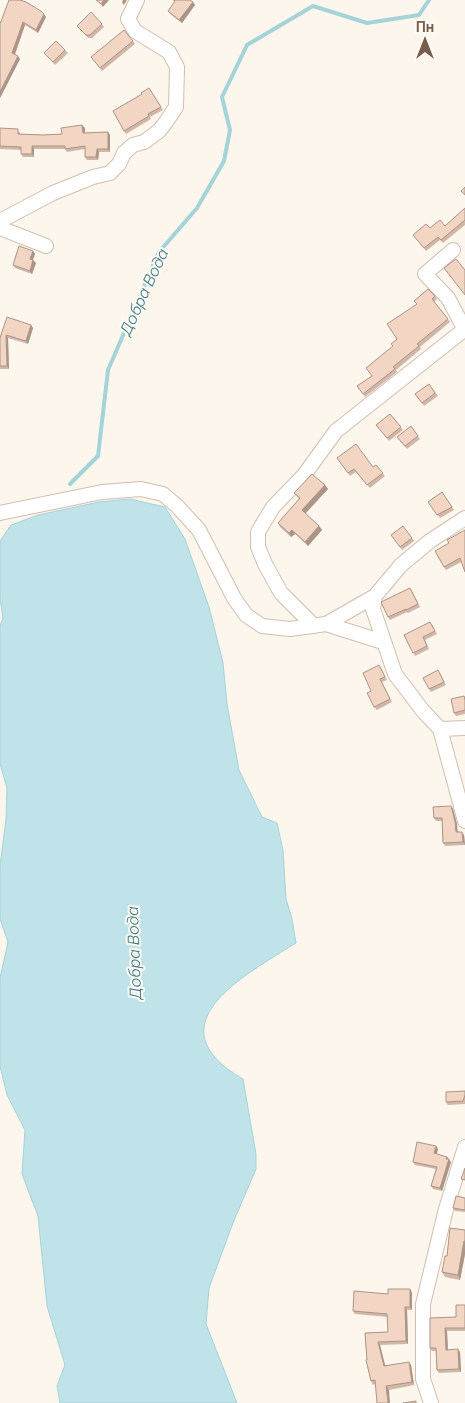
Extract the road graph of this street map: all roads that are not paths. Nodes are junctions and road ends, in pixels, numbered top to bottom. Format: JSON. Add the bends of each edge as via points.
{"nodes":[{"id":1,"x":137,"y":0,"type":"edge"},
{"id":2,"x":0,"y":221,"type":"edge"},
{"id":3,"x":0,"y":228,"type":"edge"},
{"id":4,"x":46,"y":246,"type":"dead end"},
{"id":5,"x":452,"y":250,"type":"dead end"},
{"id":6,"x":465,"y":330,"type":"edge"},
{"id":7,"x":0,"y":513,"type":"edge"},
{"id":8,"x":465,"y":518,"type":"edge"},
{"id":9,"x":375,"y":596,"type":"junction"},
{"id":10,"x":320,"y":625,"type":"junction"},
{"id":11,"x":383,"y":642,"type":"junction"},
{"id":12,"x":465,"y":728,"type":"edge"},
{"id":13,"x":440,"y":729,"type":"junction"},
{"id":14,"x":465,"y":821,"type":"edge"},
{"id":15,"x":465,"y":1147,"type":"edge"},
{"id":16,"x":430,"y":1403,"type":"edge"}],
"edges":[{"from":1,"to":2,"type":"street","via":[[128,18],[135,32],[169,52],[177,67],[176,107],[159,131],[124,152],[110,173],[53,193]]},
{"from":3,"to":4,"type":"street"},
{"from":5,"to":6,"type":"street","via":[[426,274],[448,298]]},
{"from":6,"to":10,"type":"street","via":[[336,431],[304,475],[273,507],[258,532],[258,547],[282,594]]},
{"from":7,"to":10,"type":"street","via":[[102,492],[141,489],[163,494],[199,530],[246,615],[262,626],[290,629]]},
{"from":8,"to":9,"type":"street","via":[[400,565]]},
{"from":9,"to":10,"type":"street"},
{"from":9,"to":11,"type":"street","via":[[373,609]]},
{"from":10,"to":11,"type":"street"},
{"from":11,"to":13,"type":"street","via":[[395,674]]},
{"from":12,"to":13,"type":"street"},
{"from":13,"to":14,"type":"street"},
{"from":15,"to":16,"type":"street","via":[[446,1208],[423,1304],[424,1379]]}]}
